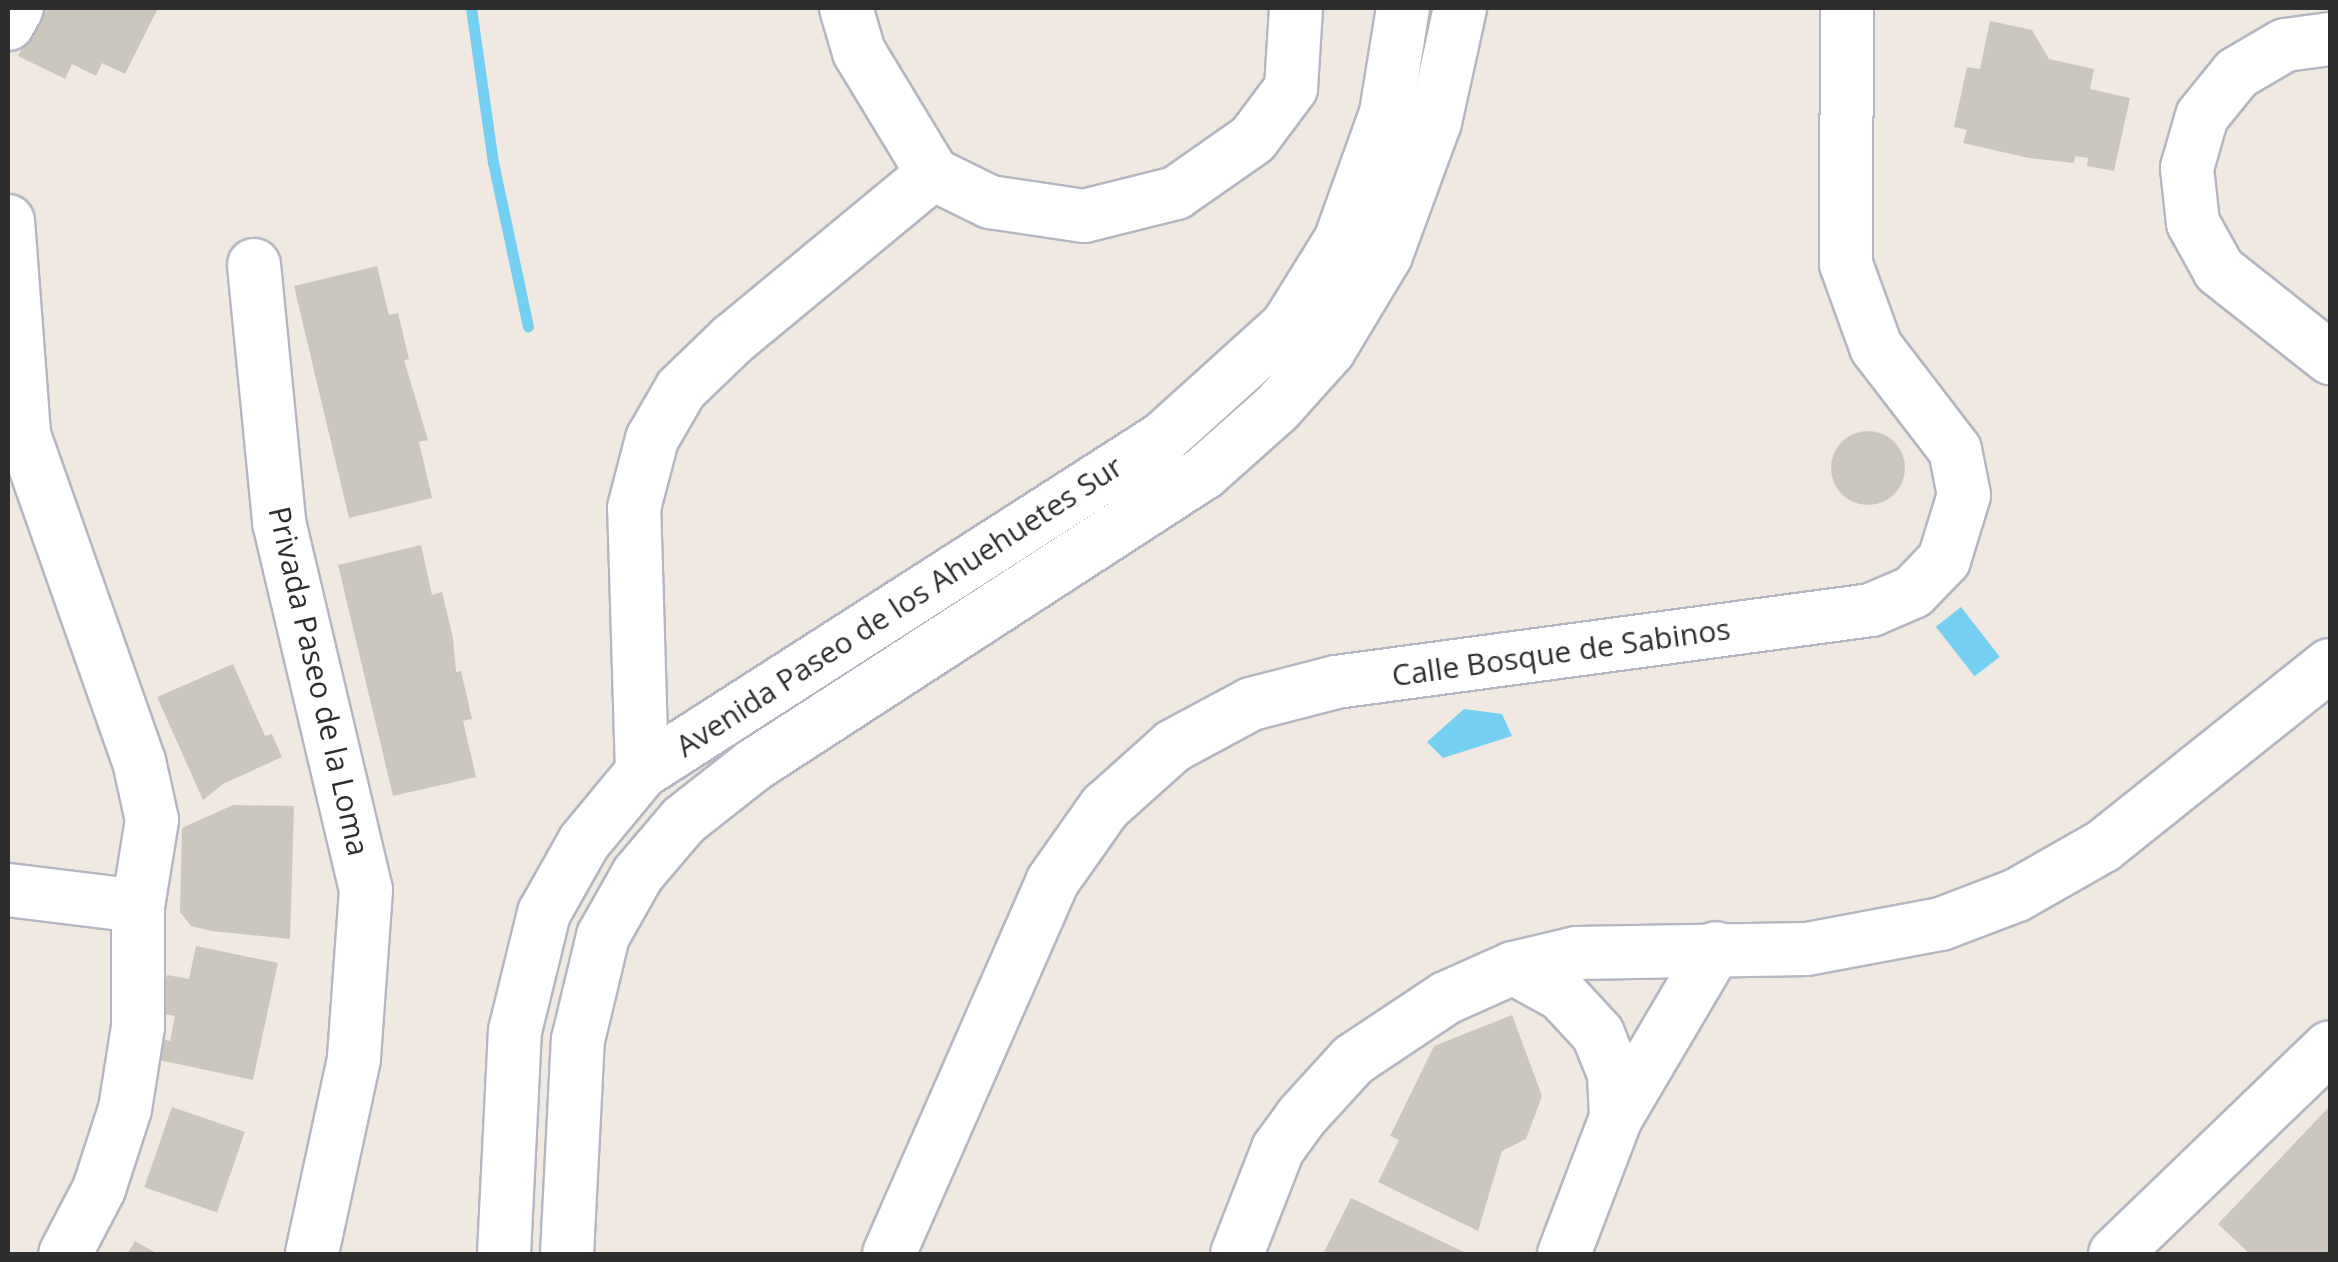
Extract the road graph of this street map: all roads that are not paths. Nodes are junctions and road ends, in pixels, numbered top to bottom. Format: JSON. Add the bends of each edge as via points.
{"nodes":[{"id":1,"x":16,"y":8,"type":"edge"},
{"id":2,"x":846,"y":8,"type":"edge"},
{"id":3,"x":1296,"y":8,"type":"edge"},
{"id":4,"x":1404,"y":8,"type":"edge"},
{"id":5,"x":1460,"y":8,"type":"edge"},
{"id":6,"x":1847,"y":8,"type":"edge"},
{"id":7,"x":8,"y":24,"type":"edge"},
{"id":8,"x":2330,"y":39,"type":"edge"},
{"id":9,"x":934,"y":174,"type":"junction"},
{"id":10,"x":8,"y":221,"type":"edge"},
{"id":11,"x":254,"y":265,"type":"dead end"},
{"id":12,"x":2330,"y":358,"type":"edge"},
{"id":13,"x":858,"y":629,"type":"junction"},
{"id":14,"x":2330,"y":665,"type":"edge"},
{"id":15,"x":887,"y":679,"type":"junction"},
{"id":16,"x":642,"y":772,"type":"junction"},
{"id":17,"x":8,"y":890,"type":"edge"},
{"id":18,"x":138,"y":906,"type":"junction"},
{"id":19,"x":1716,"y":948,"type":"junction"},
{"id":20,"x":1513,"y":968,"type":"junction"},
{"id":21,"x":515,"y":1030,"type":"junction"},
{"id":22,"x":578,"y":1040,"type":"junction"},
{"id":23,"x":2330,"y":1047,"type":"edge"},
{"id":24,"x":1616,"y":1118,"type":"junction"},
{"id":25,"x":64,"y":1254,"type":"edge"},
{"id":26,"x":312,"y":1254,"type":"edge"},
{"id":27,"x":504,"y":1254,"type":"edge"},
{"id":28,"x":567,"y":1254,"type":"edge"},
{"id":29,"x":889,"y":1254,"type":"edge"},
{"id":30,"x":1237,"y":1254,"type":"edge"},
{"id":31,"x":1564,"y":1254,"type":"edge"},
{"id":32,"x":2114,"y":1254,"type":"edge"}],
"edges":[{"from":1,"to":7,"type":"street"},
{"from":2,"to":9,"type":"street","via":[[858,52]]},
{"from":3,"to":9,"type":"street","via":[[1291,88],[1274,115],[1230,160],[1176,194],[1116,212],[1052,216],[990,202]]},
{"from":4,"to":13,"type":"street","name":"Avenida Paseo de los Ahuehuetes Sur","via":[[1386,113],[1346,223],[1287,326],[1162,438]]},
{"from":5,"to":15,"type":"street","name":"Avenida Paseo de los Ahuehuetes Sur","via":[[1436,122],[1386,255],[1329,350],[1204,473]]},
{"from":6,"to":29,"type":"street","name":"Calle Bosque de Sabinos","via":[[1846,264],[1876,347],[1955,450],[1964,495],[1944,560],[1912,592],[1871,610],[1336,682],[1251,704],[1173,746],[1104,808],[1052,882]]},
{"from":8,"to":12,"type":"street","via":[[2285,45],[2237,73],[2202,116],[2188,168],[2193,223],[2219,270]]},
{"from":9,"to":16,"type":"street","via":[[732,340],[681,389],[652,440],[634,508]]},
{"from":10,"to":18,"type":"street","via":[[24,435],[139,761],[152,820]]},
{"from":11,"to":26,"type":"street","name":"Privada Paseo de la Loma","via":[[279,522],[366,890],[354,1059]]},
{"from":13,"to":15,"type":"street"},
{"from":13,"to":16,"type":"street","name":"Avenida Paseo de los Ahuehuetes Sur"},
{"from":14,"to":19,"type":"street","via":[[2103,846],[2017,895],[1882,939],[1807,949]]},
{"from":15,"to":22,"type":"street","name":"Avenida Paseo de los Ahuehuetes Sur","via":[[754,765],[684,820],[638,874],[603,936]]},
{"from":16,"to":21,"type":"street","name":"Avenida Paseo de los Ahuehuetes Sur","via":[[584,842],[544,913]]},
{"from":17,"to":18,"type":"street"},
{"from":18,"to":25,"type":"street","via":[[138,1027],[125,1109],[99,1189]]},
{"from":19,"to":20,"type":"street","via":[[1605,950]]},
{"from":19,"to":24,"type":"street"},
{"from":20,"to":24,"type":"street","via":[[1562,994],[1598,1034],[1614,1074]]},
{"from":20,"to":30,"type":"street","via":[[1414,1016],[1326,1088],[1278,1149]]},
{"from":21,"to":22,"type":"street"},
{"from":21,"to":27,"type":"street","name":"Avenida Paseo de los Ahuehuetes Sur"},
{"from":22,"to":28,"type":"street","name":"Avenida Paseo de los Ahuehuetes Sur"},
{"from":23,"to":32,"type":"street"},
{"from":24,"to":31,"type":"street"}]}
